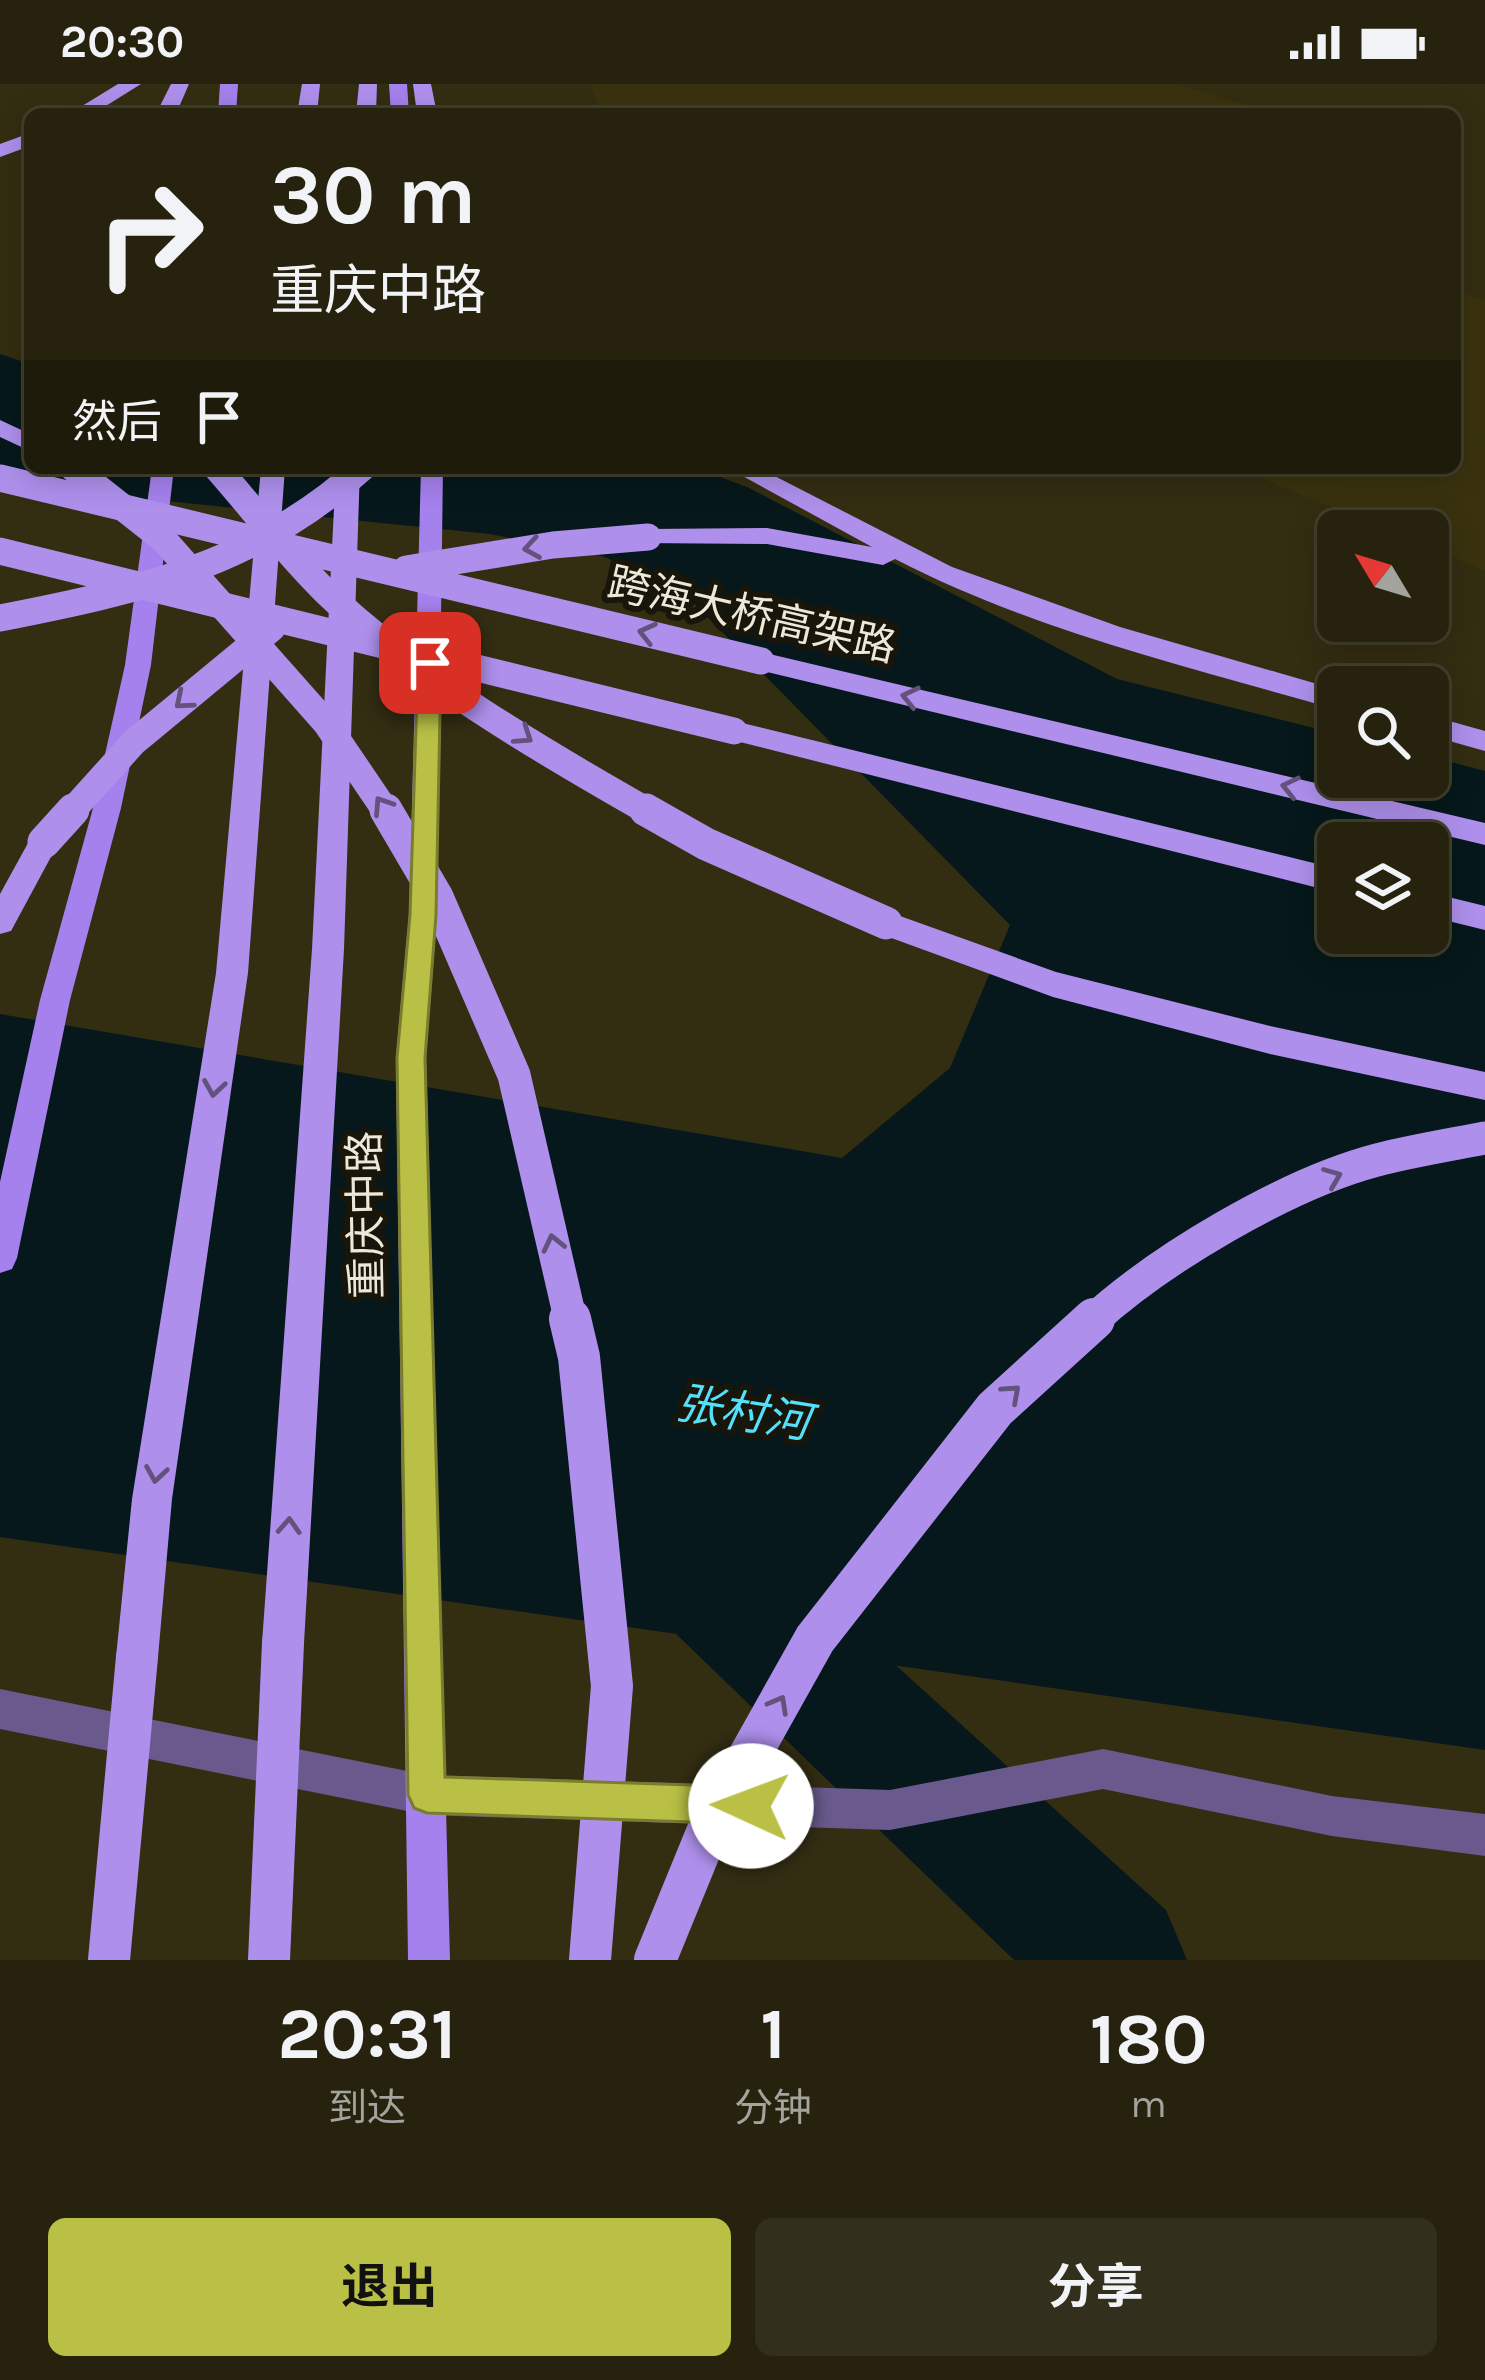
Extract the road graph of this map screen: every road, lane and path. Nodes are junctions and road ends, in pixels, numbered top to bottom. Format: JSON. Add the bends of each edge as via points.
{"nodes":[{"id":1,"x":132,"y":84,"type":"edge"},
{"id":2,"x":90,"y":108,"type":"edge"},
{"id":3,"x":81,"y":474,"type":"edge"},
{"id":4,"x":162,"y":474,"type":"edge"},
{"id":5,"x":222,"y":474,"type":"edge"},
{"id":6,"x":273,"y":474,"type":"edge"},
{"id":7,"x":349,"y":474,"type":"edge"},
{"id":8,"x":356,"y":474,"type":"edge"},
{"id":9,"x":432,"y":474,"type":"edge"},
{"id":10,"x":752,"y":474,"type":"edge"},
{"id":11,"x":0,"y":478,"type":"edge"},
{"id":12,"x":0,"y":551,"type":"edge"},
{"id":13,"x":943,"y":573,"type":"junction"},
{"id":14,"x":0,"y":618,"type":"edge"},
{"id":15,"x":1317,"y":694,"type":"edge"},
{"id":16,"x":1449,"y":731,"type":"edge"},
{"id":17,"x":1485,"y":741,"type":"edge"},
{"id":18,"x":1485,"y":834,"type":"edge"},
{"id":19,"x":1317,"y":876,"type":"edge"},
{"id":20,"x":1449,"y":909,"type":"edge"},
{"id":21,"x":1485,"y":918,"type":"edge"},
{"id":22,"x":0,"y":922,"type":"edge"},
{"id":23,"x":1485,"y":1086,"type":"edge"},
{"id":24,"x":1485,"y":1138,"type":"edge"},
{"id":25,"x":0,"y":1258,"type":"edge"},
{"id":26,"x":0,"y":1709,"type":"edge"},
{"id":27,"x":427,"y":1795,"type":"junction"},
{"id":28,"x":1485,"y":1835,"type":"edge"},
{"id":29,"x":109,"y":1960,"type":"edge"},
{"id":30,"x":269,"y":1960,"type":"edge"},
{"id":31,"x":429,"y":1960,"type":"edge"},
{"id":32,"x":590,"y":1960,"type":"edge"},
{"id":33,"x":655,"y":1960,"type":"edge"}],
"edges":[{"from":1,"to":2,"type":"highway"},
{"from":32,"to":3,"type":"highway","one_way":true,"bridge":true,"via":[[612,1687],[579,1358],[514,1075],[437,897],[326,723],[164,540]]},
{"from":4,"to":25,"type":"main road","via":[[138,665]]},
{"from":5,"to":23,"type":"highway","one_way":true,"bridge":true,"via":[[325,590],[388,644],[578,772],[706,844],[1053,984]]},
{"from":6,"to":29,"type":"highway","one_way":true,"bridge":true,"via":[[232,973],[152,1499]]},
{"from":30,"to":7,"type":"highway","name":"重庆中路","one_way":true,"bridge":true},
{"from":8,"to":14,"type":"highway","bridge":true,"via":[[332,500],[236,556],[104,598]]},
{"from":9,"to":27,"type":"main road","name":"重庆中路","via":[[424,893],[411,1058]]},
{"from":10,"to":13,"type":"highway"},
{"from":18,"to":11,"type":"highway","name":"跨海大桥高架路","one_way":true,"bridge":true},
{"from":12,"to":19,"type":"highway","bridge":true},
{"from":13,"to":15,"type":"highway"},
{"from":13,"to":22,"type":"highway","one_way":true,"bridge":true,"via":[[767,536],[553,544],[393,571],[287,616],[134,742],[44,842]]},
{"from":16,"to":17,"type":"highway"},
{"from":20,"to":21,"type":"highway"},
{"from":33,"to":24,"type":"highway","one_way":true,"bridge":true,"via":[[709,1828],[815,1639],[995,1409],[1126,1290],[1275,1201],[1372,1161]]},
{"from":26,"to":27,"type":"street"},
{"from":27,"to":28,"type":"street","via":[[890,1810],[1102,1769],[1332,1816]]},
{"from":27,"to":31,"type":"main road","name":"重庆中路"}]}
